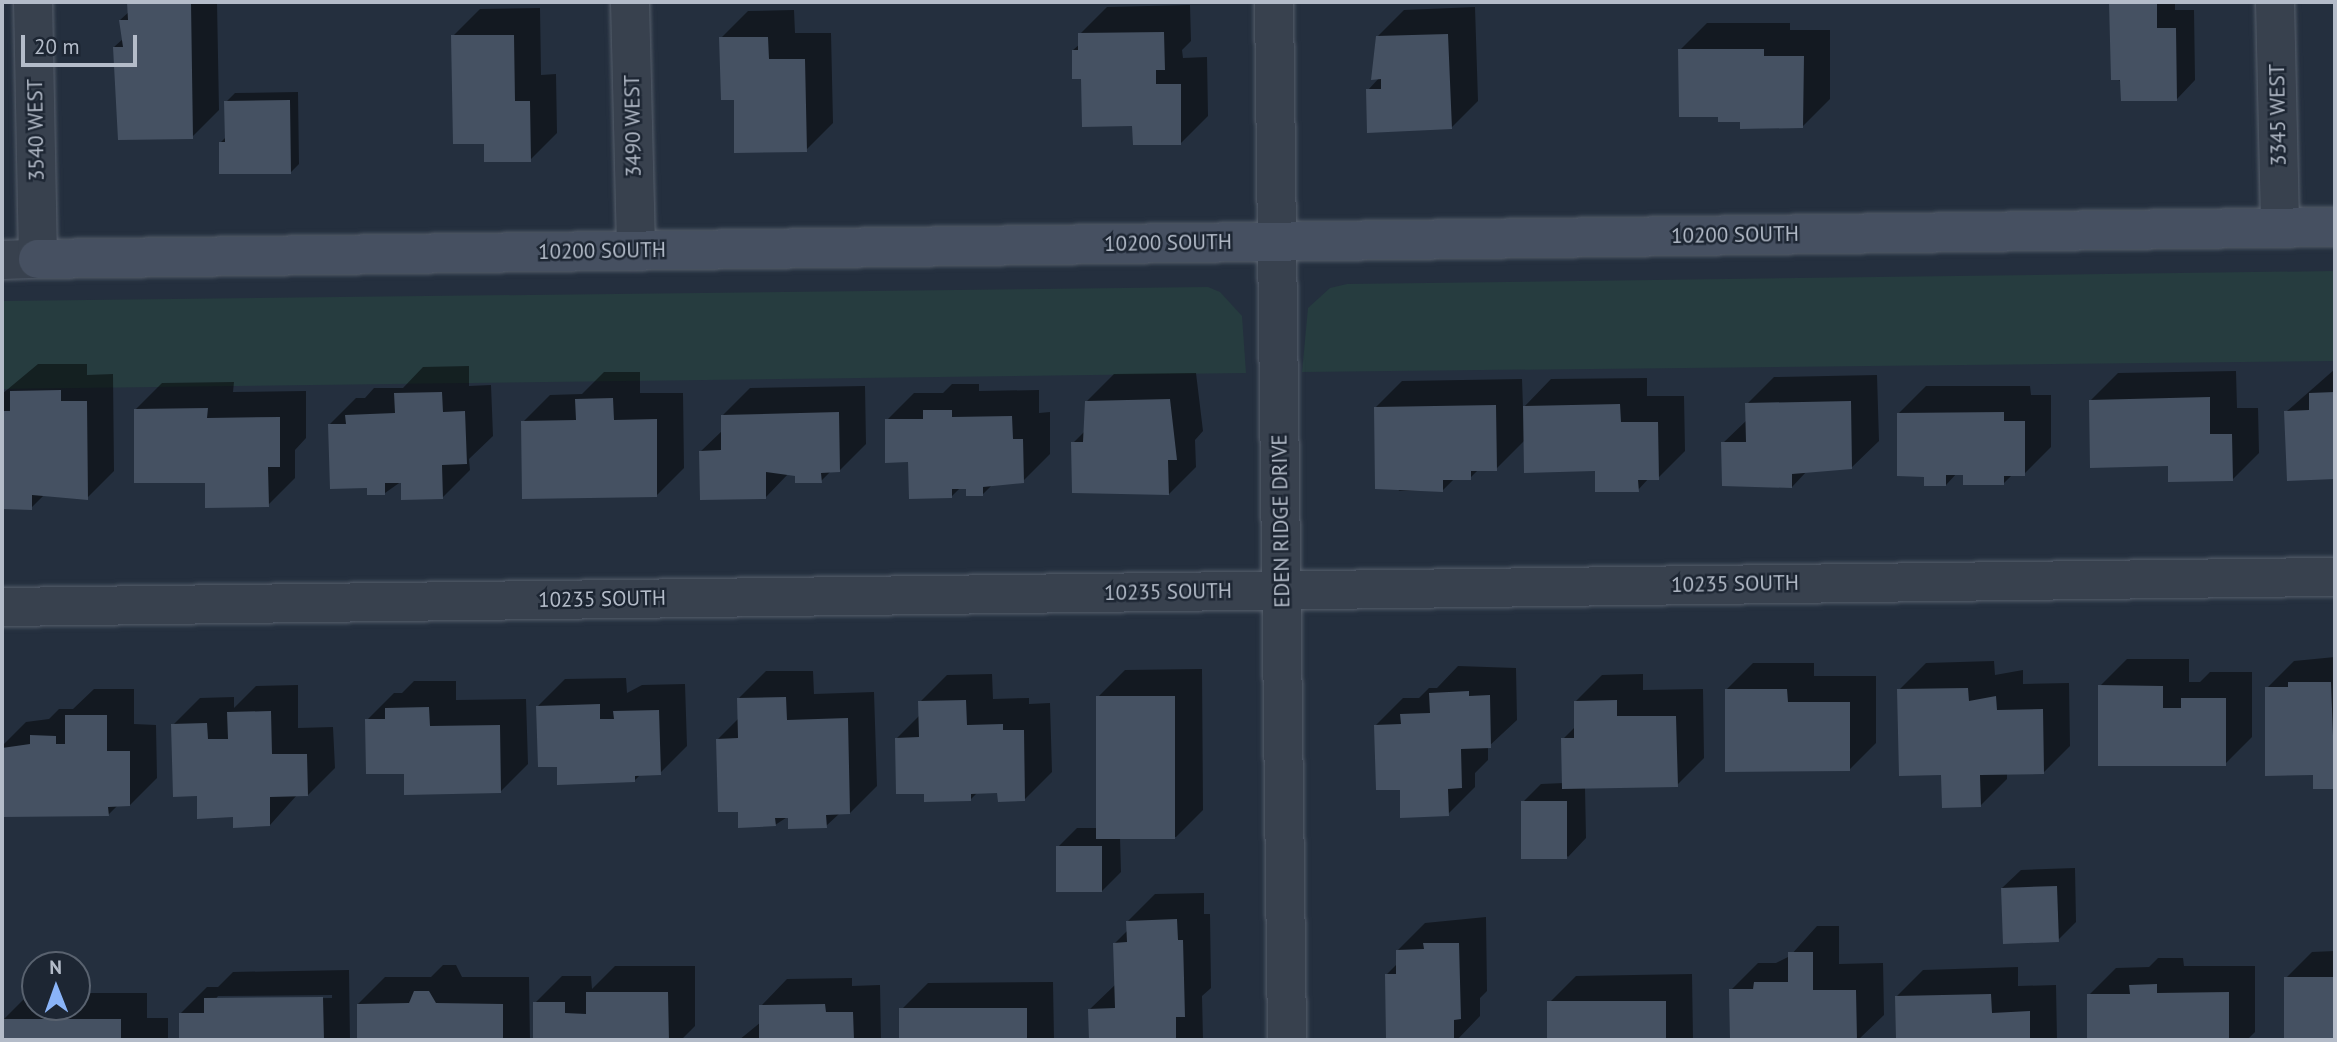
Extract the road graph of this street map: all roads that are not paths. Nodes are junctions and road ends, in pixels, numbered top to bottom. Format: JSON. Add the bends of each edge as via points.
{"nodes":[{"id":1,"x":33,"y":2,"type":"edge"},
{"id":2,"x":630,"y":2,"type":"edge"},
{"id":3,"x":1274,"y":2,"type":"edge"},
{"id":4,"x":2276,"y":2,"type":"edge"},
{"id":5,"x":2335,"y":227,"type":"edge"},
{"id":6,"x":2280,"y":228,"type":"junction"},
{"id":7,"x":1278,"y":242,"type":"junction"},
{"id":8,"x":636,"y":251,"type":"junction"},
{"id":9,"x":20,"y":259,"type":"edge"},
{"id":10,"x":2335,"y":577,"type":"edge"},
{"id":11,"x":1282,"y":590,"type":"junction"},
{"id":12,"x":2,"y":607,"type":"edge"},
{"id":13,"x":1287,"y":1040,"type":"edge"}],
"edges":[{"from":1,"to":9,"type":"street","name":"3540 WEST"},
{"from":2,"to":8,"type":"street","name":"3490 WEST"},
{"from":3,"to":7,"type":"street","name":"EDEN RIDGE DRIVE"},
{"from":4,"to":6,"type":"street","name":"3345 WEST"},
{"from":5,"to":6,"type":"street","name":"10200 SOUTH"},
{"from":6,"to":7,"type":"street","name":"10200 SOUTH"},
{"from":7,"to":8,"type":"street","name":"10200 SOUTH"},
{"from":7,"to":11,"type":"street","name":"EDEN RIDGE DRIVE"},
{"from":8,"to":9,"type":"street","name":"10200 SOUTH"},
{"from":10,"to":11,"type":"street","name":"10235 SOUTH"},
{"from":11,"to":12,"type":"street","name":"10235 SOUTH"},
{"from":11,"to":13,"type":"street","name":"EDEN RIDGE DRIVE"}]}
